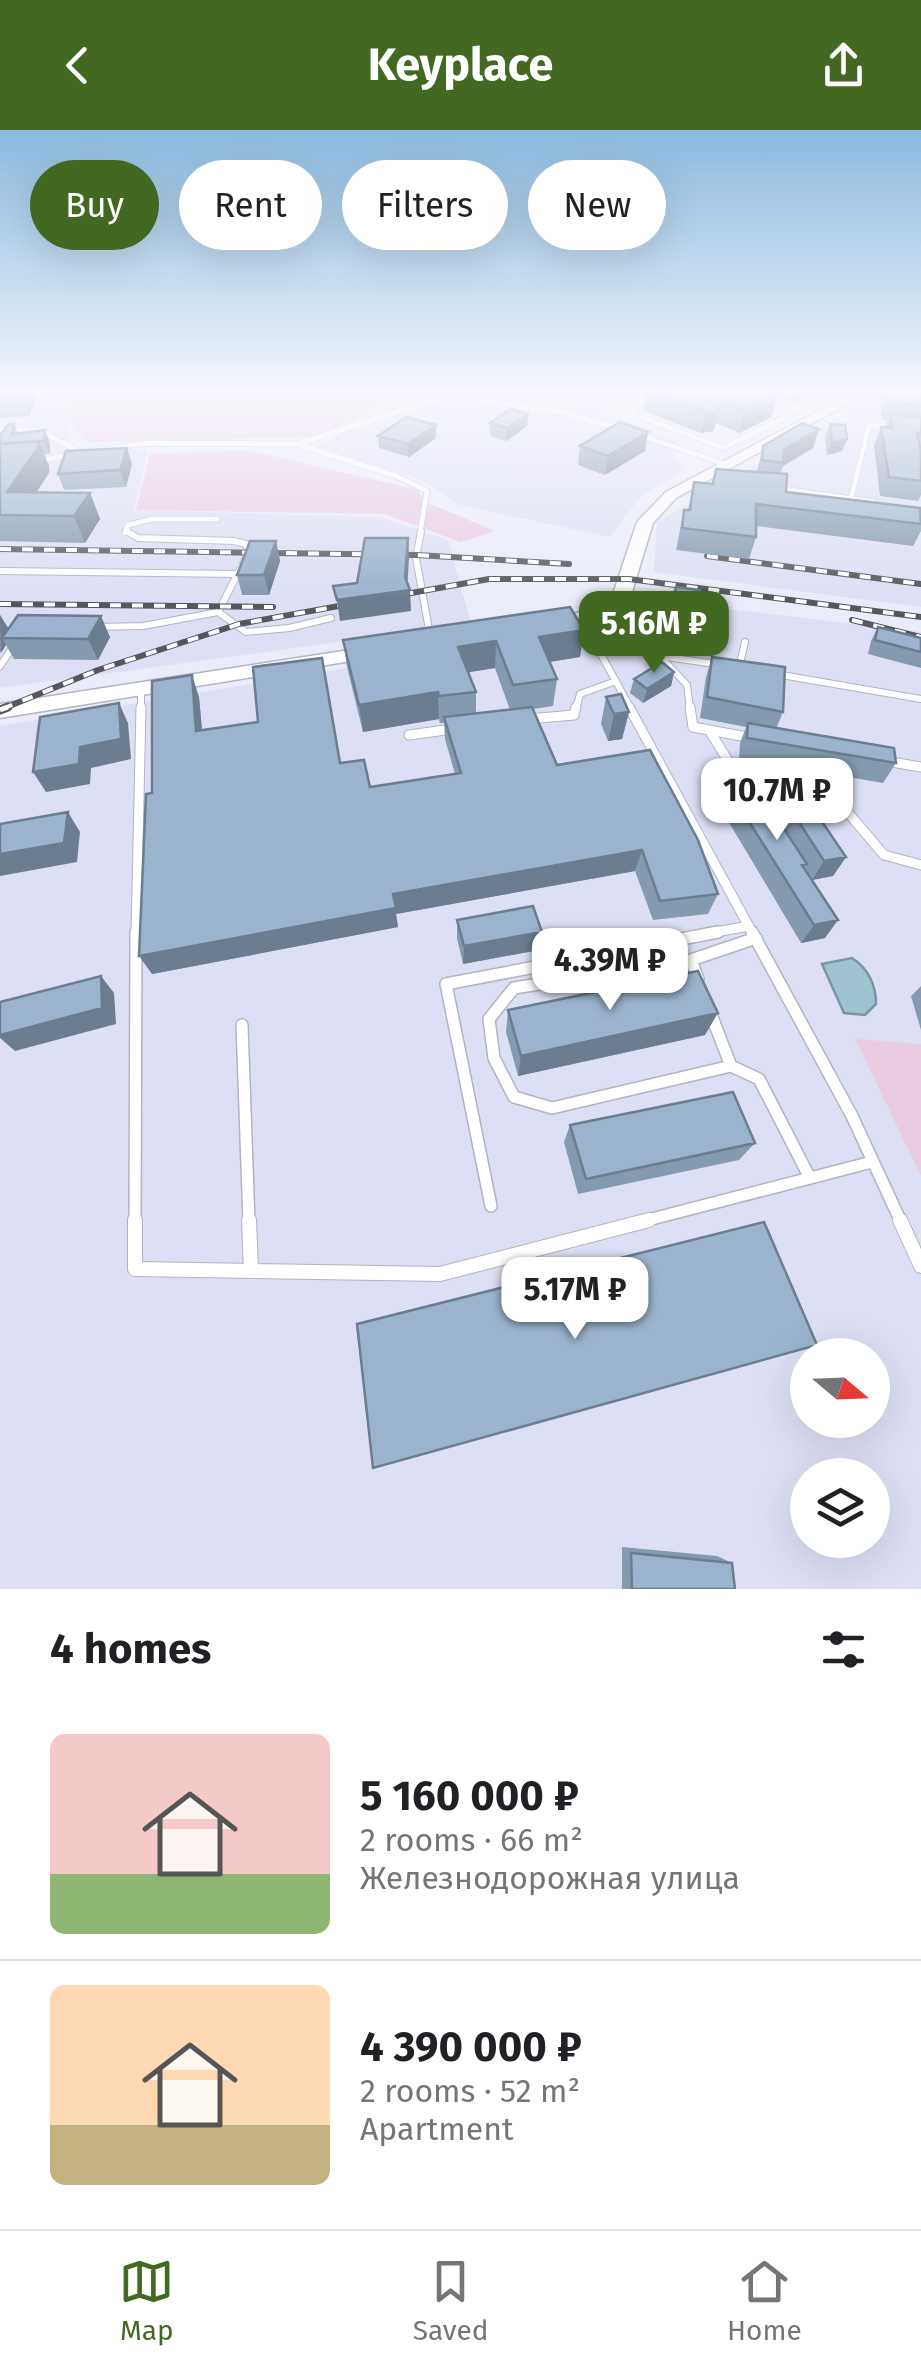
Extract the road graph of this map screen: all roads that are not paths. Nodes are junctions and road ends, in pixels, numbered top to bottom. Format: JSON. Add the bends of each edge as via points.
{"nodes":[{"id":1,"x":353,"y":462,"type":"edge"},
{"id":2,"x":698,"y":462,"type":"edge"},
{"id":3,"x":744,"y":462,"type":"edge"},
{"id":4,"x":860,"y":462,"type":"edge"},
{"id":5,"x":725,"y":473,"type":"junction"},
{"id":6,"x":759,"y":486,"type":"edge"},
{"id":7,"x":851,"y":499,"type":"junction"},
{"id":8,"x":882,"y":504,"type":"edge"},
{"id":9,"x":216,"y":519,"type":"dead end"},
{"id":10,"x":0,"y":571,"type":"edge"},
{"id":11,"x":237,"y":574,"type":"junction"},
{"id":12,"x":218,"y":612,"type":"junction"},
{"id":13,"x":331,"y":618,"type":"dead end"},
{"id":14,"x":85,"y":626,"type":"edge"},
{"id":15,"x":587,"y":627,"type":"junction"},
{"id":16,"x":524,"y":628,"type":"edge"},
{"id":17,"x":18,"y":640,"type":"edge"},
{"id":18,"x":745,"y":642,"type":"dead end"},
{"id":19,"x":421,"y":645,"type":"joint"},
{"id":20,"x":660,"y":656,"type":"junction"},
{"id":21,"x":0,"y":666,"type":"edge"},
{"id":22,"x":738,"y":668,"type":"junction"},
{"id":23,"x":616,"y":682,"type":"junction"},
{"id":24,"x":141,"y":688,"type":"junction"},
{"id":25,"x":921,"y":699,"type":"edge"},
{"id":26,"x":0,"y":710,"type":"edge"},
{"id":27,"x":521,"y":719,"type":"edge"},
{"id":28,"x":465,"y":727,"type":"edge"},
{"id":29,"x":710,"y":730,"type":"junction"},
{"id":30,"x":409,"y":735,"type":"dead end"},
{"id":31,"x":767,"y":740,"type":"edge"},
{"id":32,"x":882,"y":760,"type":"edge"},
{"id":33,"x":732,"y":767,"type":"junction"},
{"id":34,"x":921,"y":767,"type":"edge"},
{"id":35,"x":751,"y":772,"type":"edge"},
{"id":36,"x":770,"y":776,"type":"edge"},
{"id":37,"x":743,"y":784,"type":"edge"},
{"id":38,"x":921,"y":864,"type":"edge"},
{"id":39,"x":749,"y":926,"type":"junction"},
{"id":40,"x":756,"y":938,"type":"junction"},
{"id":41,"x":690,"y":960,"type":"junction"},
{"id":42,"x":242,"y":1025,"type":"dead end"},
{"id":43,"x":731,"y":1066,"type":"junction"},
{"id":44,"x":872,"y":1162,"type":"junction"},
{"id":45,"x":810,"y":1178,"type":"junction"},
{"id":46,"x":491,"y":1206,"type":"dead end"},
{"id":47,"x":921,"y":1266,"type":"edge"},
{"id":48,"x":252,"y":1271,"type":"junction"}],
"edges":[{"from":1,"to":19,"type":"lane","via":[[427,491],[416,558]]},
{"from":2,"to":5,"type":"lane"},
{"from":3,"to":5,"type":"street"},
{"from":4,"to":7,"type":"lane"},
{"from":5,"to":15,"type":"street","via":[[672,495],[652,512],[624,592]]},
{"from":6,"to":7,"type":"lane"},
{"from":7,"to":8,"type":"lane"},
{"from":9,"to":11,"type":"lane","via":[[154,519],[128,525],[125,533],[246,544],[249,552]]},
{"from":10,"to":11,"type":"lane"},
{"from":11,"to":12,"type":"lane"},
{"from":12,"to":13,"type":"lane","via":[[246,632]]},
{"from":12,"to":14,"type":"lane","via":[[143,626]]},
{"from":15,"to":16,"type":"street"},
{"from":15,"to":20,"type":"lane"},
{"from":15,"to":23,"type":"lane"},
{"from":17,"to":21,"type":"lane"},
{"from":18,"to":22,"type":"lane"},
{"from":19,"to":24,"type":"street"},
{"from":20,"to":22,"type":"lane"},
{"from":20,"to":29,"type":"lane","via":[[687,686],[693,727]]},
{"from":22,"to":25,"type":"lane"},
{"from":23,"to":27,"type":"lane","via":[[580,694],[574,715]]},
{"from":23,"to":39,"type":"lane"},
{"from":24,"to":26,"type":"street"},
{"from":24,"to":48,"type":"lane","via":[[135,1269]]},
{"from":28,"to":30,"type":"lane"},
{"from":29,"to":31,"type":"lane"},
{"from":29,"to":33,"type":"lane"},
{"from":32,"to":34,"type":"lane"},
{"from":33,"to":35,"type":"lane"},
{"from":33,"to":37,"type":"lane"},
{"from":36,"to":38,"type":"lane","via":[[827,788],[884,855]]},
{"from":39,"to":40,"type":"lane"},
{"from":39,"to":46,"type":"lane","via":[[446,984]]},
{"from":40,"to":41,"type":"lane"},
{"from":40,"to":44,"type":"lane"},
{"from":41,"to":43,"type":"lane"},
{"from":41,"to":43,"type":"lane","via":[[514,988],[489,1019],[494,1058],[514,1097],[552,1108]]},
{"from":42,"to":48,"type":"lane"},
{"from":43,"to":45,"type":"lane","via":[[759,1079]]},
{"from":44,"to":45,"type":"lane"},
{"from":44,"to":47,"type":"lane"},
{"from":45,"to":48,"type":"lane","via":[[440,1274]]}]}
